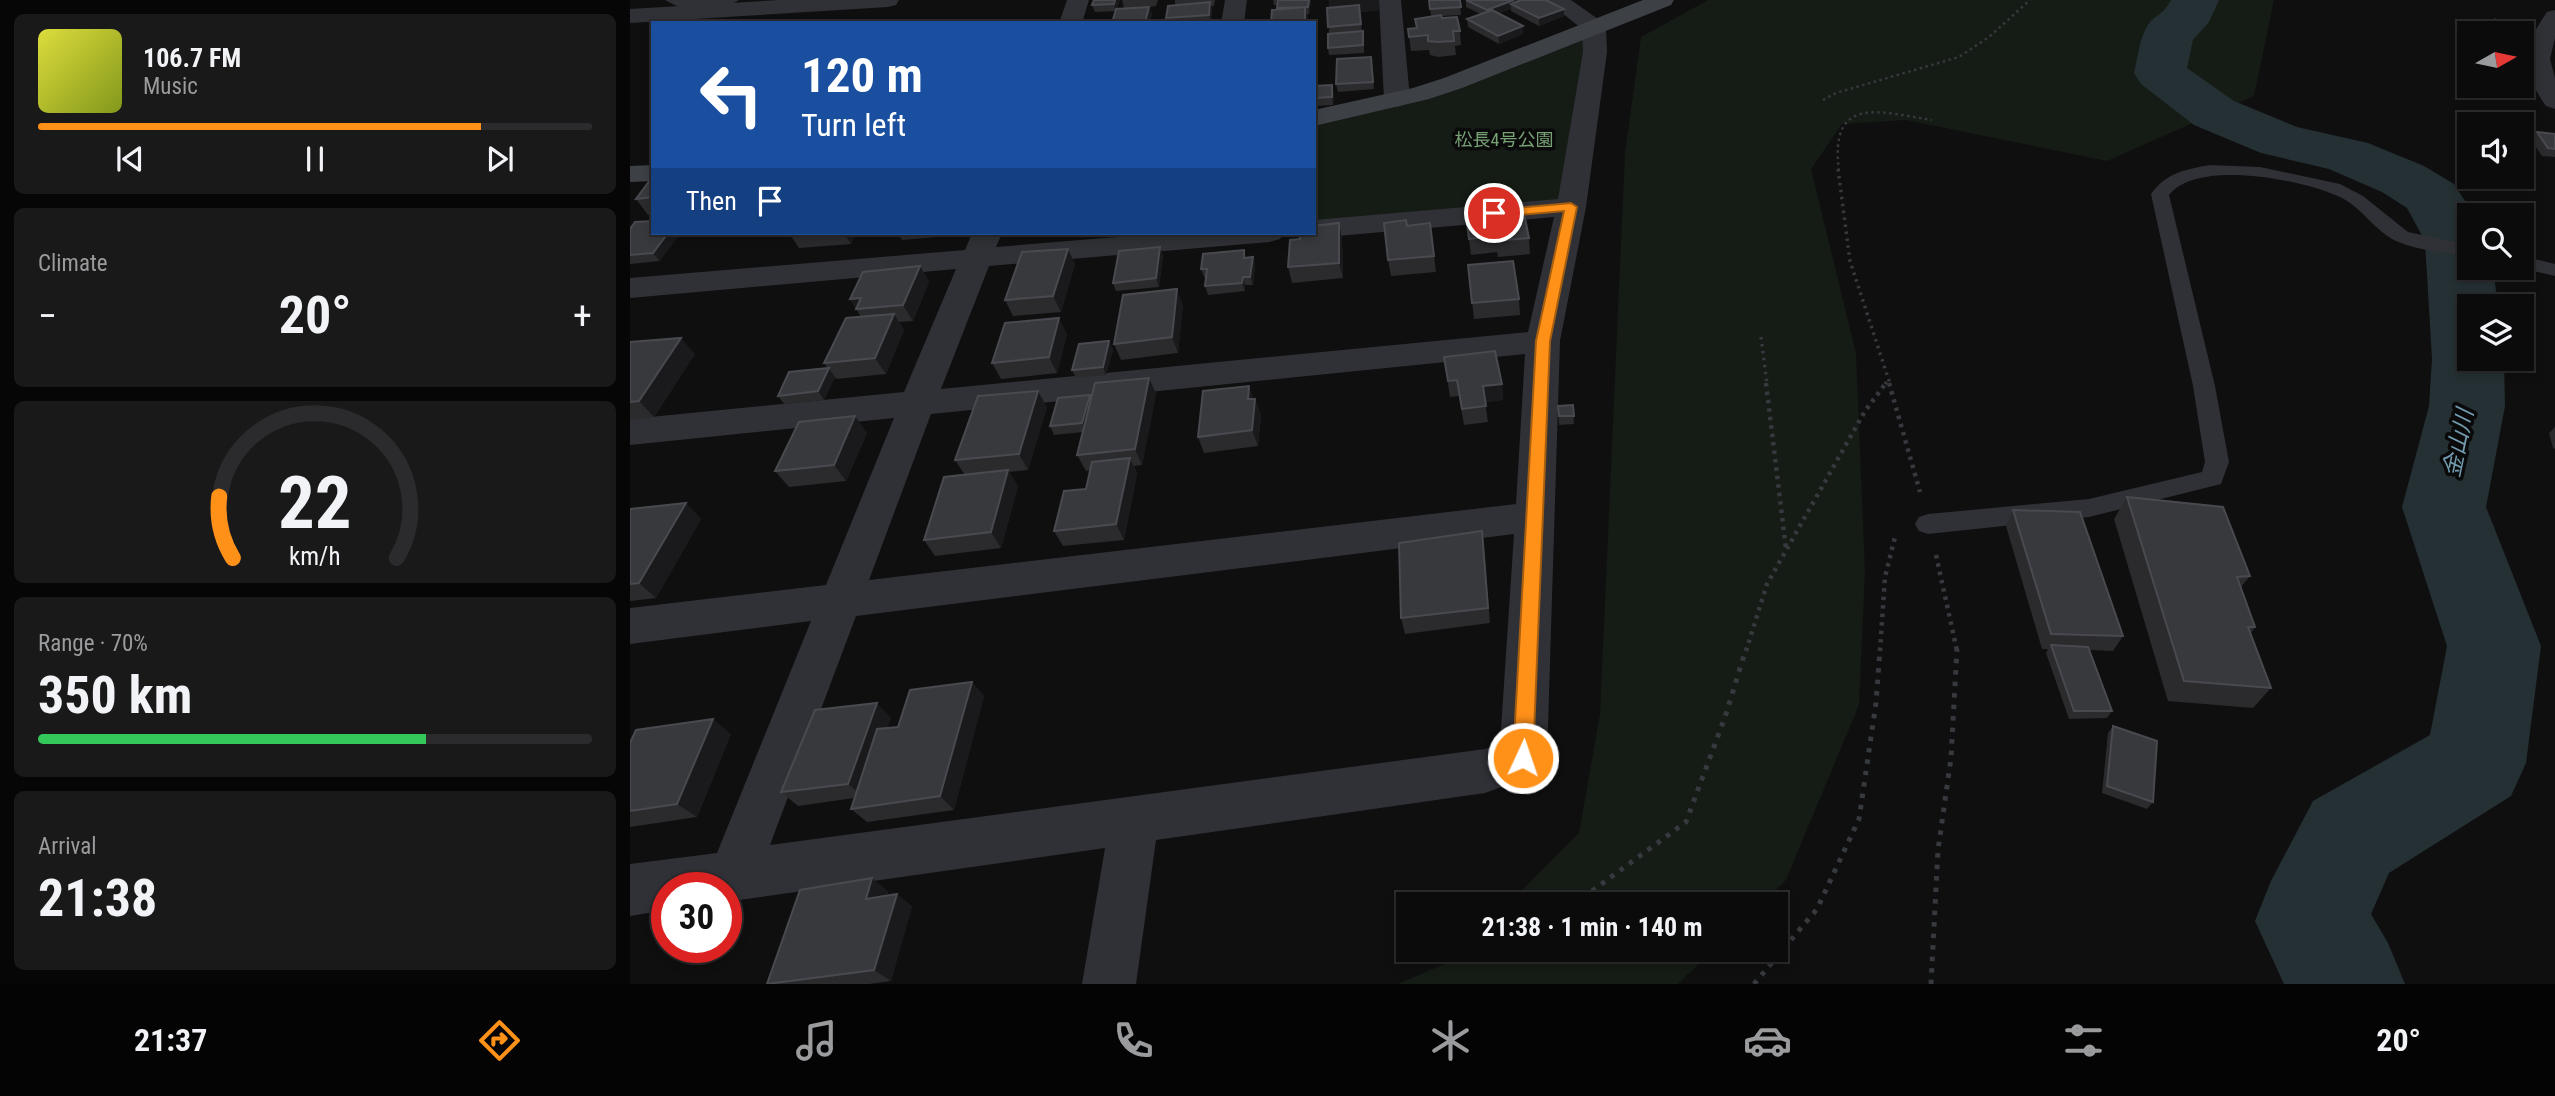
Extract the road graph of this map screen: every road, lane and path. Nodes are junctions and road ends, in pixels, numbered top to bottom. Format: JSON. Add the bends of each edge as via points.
{"nodes":[{"id":1,"x":672,"y":0,"type":"edge"},
{"id":2,"x":732,"y":0,"type":"edge"},
{"id":3,"x":888,"y":0,"type":"edge"},
{"id":4,"x":1078,"y":0,"type":"edge"},
{"id":5,"x":1236,"y":0,"type":"edge"},
{"id":6,"x":1390,"y":0,"type":"edge"},
{"id":7,"x":1557,"y":0,"type":"edge"},
{"id":8,"x":1663,"y":0,"type":"edge"},
{"id":9,"x":2030,"y":0,"type":"edge"},
{"id":10,"x":630,"y":16,"type":"edge"},
{"id":11,"x":2555,"y":17,"type":"edge"},
{"id":12,"x":1071,"y":21,"type":"edge"},
{"id":13,"x":1233,"y":21,"type":"edge"},
{"id":14,"x":1594,"y":27,"type":"junction"},
{"id":15,"x":2534,"y":54,"type":"edge"},
{"id":16,"x":2534,"y":68,"type":"edge"},
{"id":17,"x":1397,"y":99,"type":"junction"},
{"id":18,"x":1823,"y":100,"type":"dead end"},
{"id":19,"x":2555,"y":101,"type":"edge"},
{"id":20,"x":1316,"y":118,"type":"edge"},
{"id":21,"x":651,"y":173,"type":"edge"},
{"id":22,"x":630,"y":174,"type":"edge"},
{"id":23,"x":1571,"y":207,"type":"junction"},
{"id":24,"x":1316,"y":229,"type":"edge"},
{"id":25,"x":1221,"y":235,"type":"edge"},
{"id":26,"x":982,"y":245,"type":"edge"},
{"id":27,"x":2457,"y":248,"type":"edge"},
{"id":28,"x":2534,"y":265,"type":"edge"},
{"id":29,"x":2555,"y":270,"type":"edge"},
{"id":30,"x":630,"y":288,"type":"edge"},
{"id":31,"x":1761,"y":337,"type":"dead end"},
{"id":32,"x":1543,"y":341,"type":"junction"},
{"id":33,"x":1888,"y":380,"type":"dead end"},
{"id":34,"x":915,"y":405,"type":"junction"},
{"id":35,"x":630,"y":432,"type":"edge"},
{"id":36,"x":1534,"y":517,"type":"junction"},
{"id":37,"x":1928,"y":524,"type":"joint"},
{"id":38,"x":1786,"y":549,"type":"junction"},
{"id":39,"x":843,"y":601,"type":"junction"},
{"id":40,"x":630,"y":626,"type":"edge"},
{"id":41,"x":1134,"y":820,"type":"junction"},
{"id":42,"x":734,"y":872,"type":"edge"},
{"id":43,"x":742,"y":874,"type":"edge"},
{"id":44,"x":651,"y":887,"type":"edge"},
{"id":45,"x":630,"y":890,"type":"edge"},
{"id":46,"x":1592,"y":891,"type":"dead end"},
{"id":47,"x":1109,"y":984,"type":"edge"},
{"id":48,"x":1754,"y":984,"type":"edge"}],
"edges":[{"from":1,"to":2,"type":"lane","via":[[681,4]]},
{"from":3,"to":10,"type":"street"},
{"from":4,"to":12,"type":"street"},
{"from":5,"to":13,"type":"street"},
{"from":6,"to":17,"type":"street"},
{"from":7,"to":14,"type":"street"},
{"from":8,"to":14,"type":"street"},
{"from":9,"to":18,"type":"path","via":[[1959,57]]},
{"from":11,"to":15,"type":"street"},
{"from":14,"to":17,"type":"street","via":[[1453,83]]},
{"from":14,"to":23,"type":"street","via":[[1595,52]]},
{"from":16,"to":19,"type":"street"},
{"from":17,"to":20,"type":"street"},
{"from":21,"to":22,"type":"street"},
{"from":23,"to":24,"type":"street"},
{"from":23,"to":32,"type":"street"},
{"from":25,"to":26,"type":"street"},
{"from":26,"to":30,"type":"street"},
{"from":26,"to":34,"type":"street"},
{"from":27,"to":37,"type":"lane","via":[[2401,236],[2351,196],[2284,174],[2203,171],[2172,181],[2160,194],[2204,386],[2217,462],[2212,478],[2089,508]]},
{"from":28,"to":29,"type":"lane"},
{"from":31,"to":38,"type":"path"},
{"from":32,"to":34,"type":"street"},
{"from":32,"to":36,"type":"street"},
{"from":33,"to":38,"type":"path","via":[[1865,411]]},
{"from":34,"to":35,"type":"street"},
{"from":34,"to":39,"type":"street"},
{"from":36,"to":39,"type":"street"},
{"from":36,"to":41,"type":"street","via":[[1523,758],[1485,771]]},
{"from":37,"to":48,"type":"path","via":[[1895,537],[1885,577],[1876,703],[1859,819],[1817,909]]},
{"from":38,"to":46,"type":"path","via":[[1766,584],[1725,717],[1686,822]]},
{"from":39,"to":40,"type":"street"},
{"from":39,"to":42,"type":"street"},
{"from":41,"to":43,"type":"street"},
{"from":41,"to":47,"type":"street"},
{"from":44,"to":45,"type":"street"}]}
